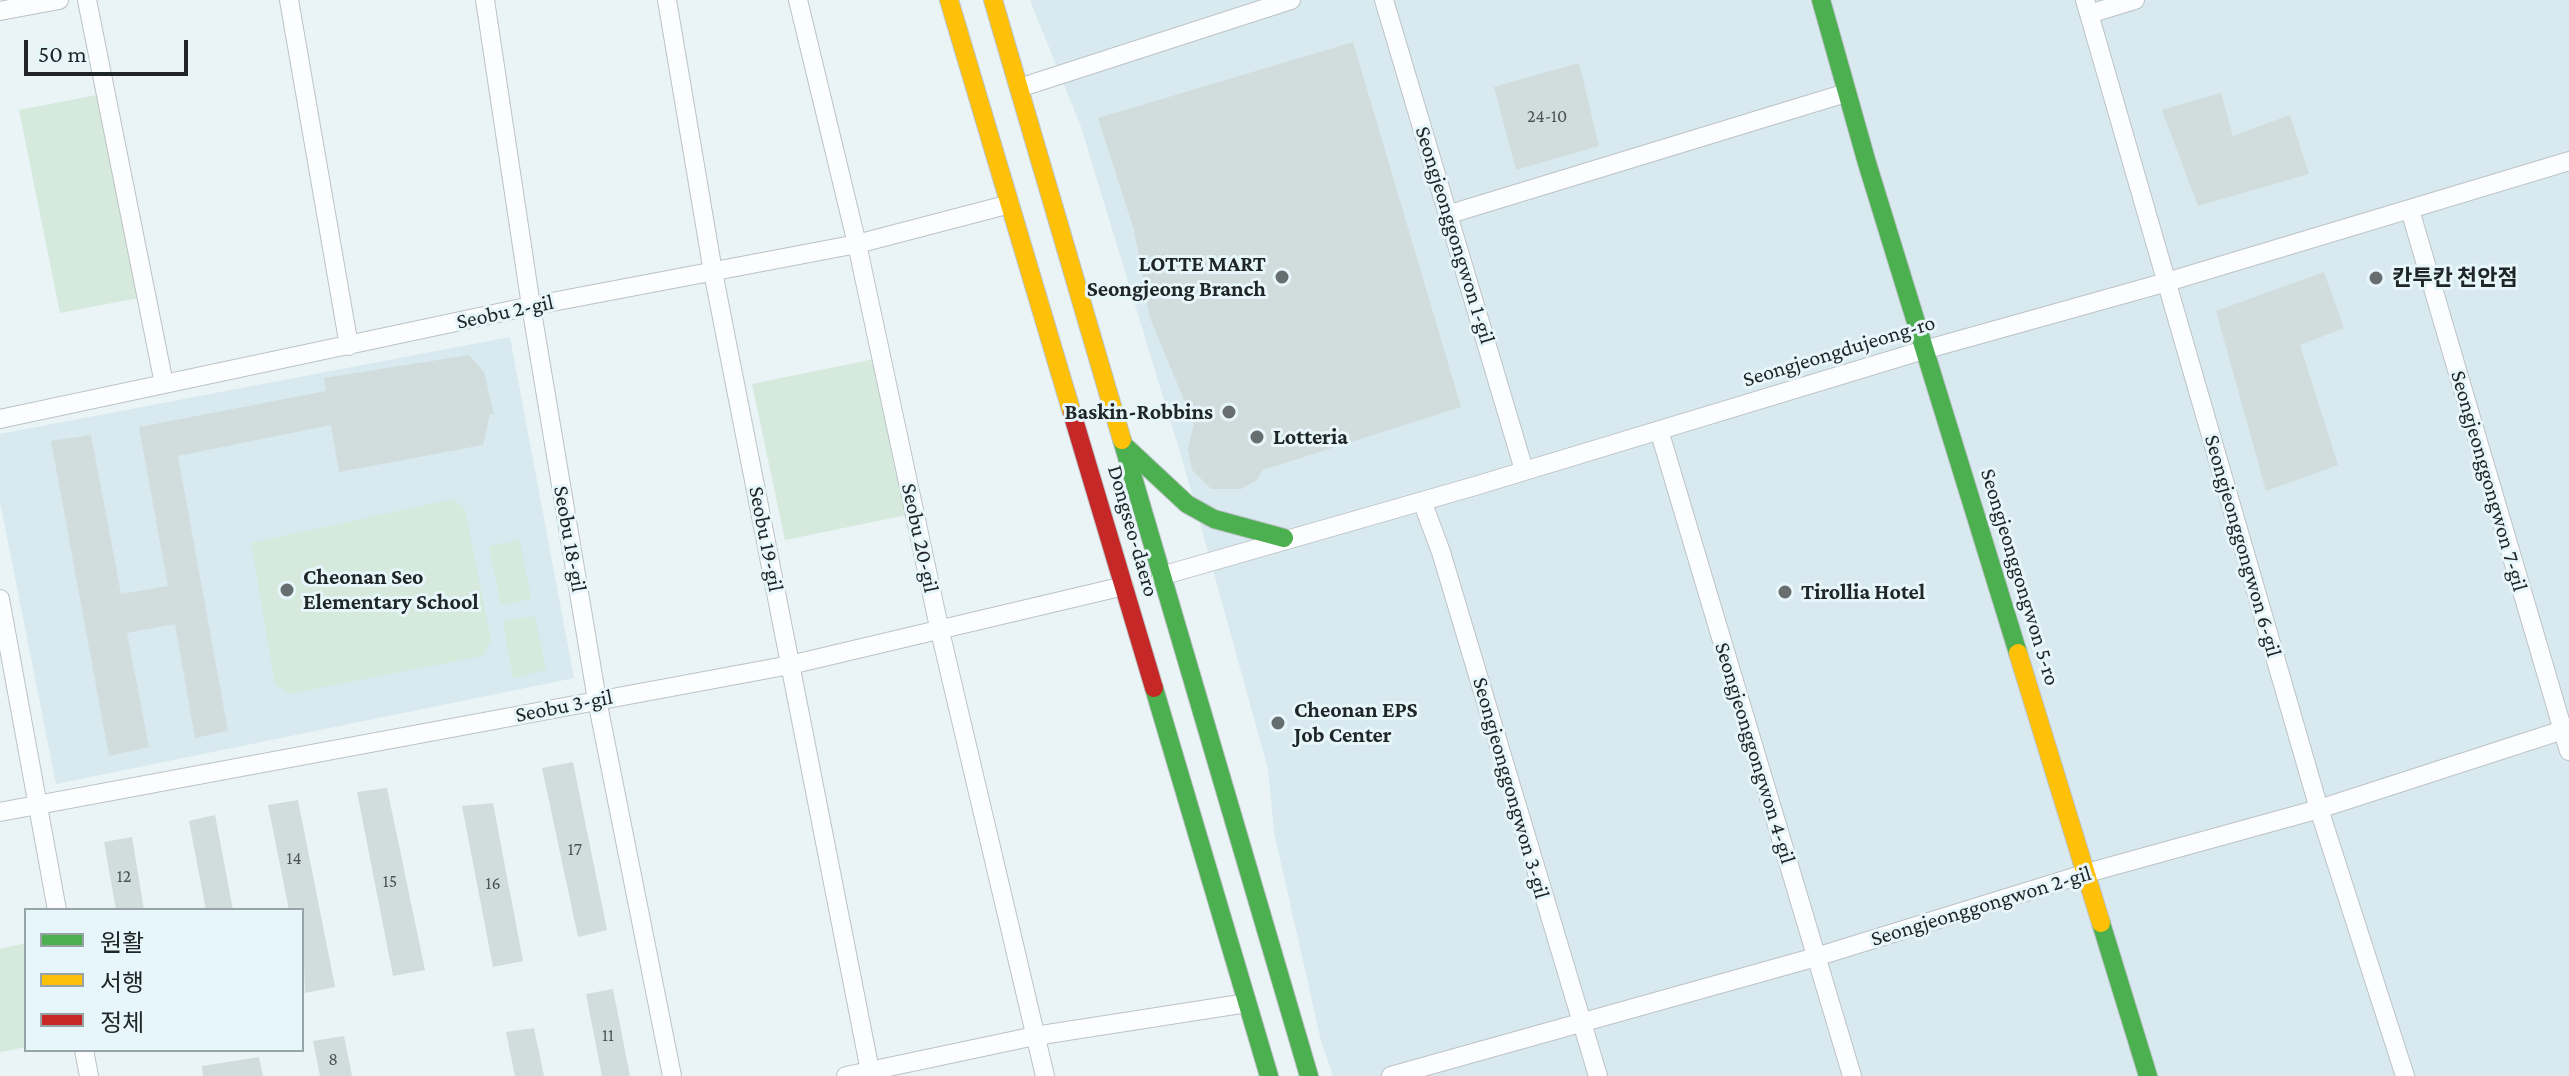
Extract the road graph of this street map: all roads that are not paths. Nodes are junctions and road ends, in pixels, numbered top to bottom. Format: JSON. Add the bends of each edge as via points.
{"nodes":[{"id":1,"x":59,"y":0,"type":"edge"},
{"id":2,"x":87,"y":0,"type":"edge"},
{"id":3,"x":289,"y":0,"type":"edge"},
{"id":4,"x":485,"y":0,"type":"edge"},
{"id":5,"x":667,"y":0,"type":"edge"},
{"id":6,"x":798,"y":0,"type":"edge"},
{"id":7,"x":949,"y":0,"type":"edge"},
{"id":8,"x":993,"y":0,"type":"edge"},
{"id":9,"x":1384,"y":0,"type":"edge"},
{"id":10,"x":1821,"y":0,"type":"edge"},
{"id":11,"x":2135,"y":0,"type":"edge"},
{"id":12,"x":1281,"y":1,"type":"edge"},
{"id":13,"x":2087,"y":7,"type":"edge"},
{"id":14,"x":0,"y":11,"type":"edge"},
{"id":15,"x":1019,"y":88,"type":"junction"},
{"id":16,"x":1846,"y":93,"type":"junction"},
{"id":17,"x":2569,"y":161,"type":"edge"},
{"id":18,"x":1010,"y":204,"type":"junction"},
{"id":19,"x":2410,"y":210,"type":"junction"},
{"id":20,"x":1450,"y":214,"type":"junction"},
{"id":21,"x":857,"y":244,"type":"junction"},
{"id":22,"x":713,"y":272,"type":"junction"},
{"id":23,"x":2167,"y":282,"type":"junction"},
{"id":24,"x":531,"y":306,"type":"junction"},
{"id":25,"x":349,"y":346,"type":"junction"},
{"id":26,"x":1924,"y":350,"type":"junction"},
{"id":27,"x":164,"y":384,"type":"junction"},
{"id":28,"x":0,"y":419,"type":"edge"},
{"id":29,"x":1659,"y":430,"type":"junction"},
{"id":30,"x":1126,"y":447,"type":"junction"},
{"id":31,"x":1524,"y":470,"type":"junction"},
{"id":32,"x":1422,"y":501,"type":"junction"},
{"id":33,"x":1284,"y":538,"type":"junction"},
{"id":34,"x":1161,"y":576,"type":"junction"},
{"id":35,"x":1124,"y":586,"type":"junction"},
{"id":36,"x":0,"y":599,"type":"edge"},
{"id":37,"x":939,"y":627,"type":"junction"},
{"id":38,"x":790,"y":665,"type":"junction"},
{"id":39,"x":597,"y":700,"type":"junction"},
{"id":40,"x":2566,"y":729,"type":"edge"},
{"id":41,"x":2569,"y":751,"type":"edge"},
{"id":42,"x":37,"y":805,"type":"junction"},
{"id":43,"x":2319,"y":809,"type":"junction"},
{"id":44,"x":0,"y":812,"type":"edge"},
{"id":45,"x":2087,"y":873,"type":"junction"},
{"id":46,"x":57,"y":908,"type":"edge"},
{"id":47,"x":1816,"y":957,"type":"junction"},
{"id":48,"x":1247,"y":1003,"type":"junction"},
{"id":49,"x":1581,"y":1022,"type":"junction"},
{"id":50,"x":1035,"y":1036,"type":"junction"},
{"id":51,"x":84,"y":1052,"type":"edge"},
{"id":52,"x":871,"y":1074,"type":"edge"},
{"id":53,"x":89,"y":1076,"type":"edge"},
{"id":54,"x":672,"y":1076,"type":"edge"},
{"id":55,"x":846,"y":1076,"type":"edge"},
{"id":56,"x":1045,"y":1076,"type":"edge"},
{"id":57,"x":1269,"y":1076,"type":"edge"},
{"id":58,"x":1309,"y":1076,"type":"edge"},
{"id":59,"x":1391,"y":1076,"type":"edge"},
{"id":60,"x":1598,"y":1076,"type":"edge"},
{"id":61,"x":1852,"y":1076,"type":"edge"},
{"id":62,"x":2148,"y":1076,"type":"edge"},
{"id":63,"x":2405,"y":1076,"type":"edge"}],
"edges":[{"from":1,"to":14,"type":"street"},
{"from":2,"to":27,"type":"street"},
{"from":3,"to":25,"type":"street"},
{"from":4,"to":24,"type":"street","name":"Seobu 18-gil"},
{"from":5,"to":22,"type":"street","name":"Seobu 19-gil"},
{"from":6,"to":21,"type":"street","name":"Seobu 20-gil"},
{"from":7,"to":18,"type":"main road","name":"Dongseo-daero"},
{"from":8,"to":15,"type":"main road","name":"Dongseo-daero"},
{"from":9,"to":20,"type":"street","name":"Seongjeonggongwon 1-gil"},
{"from":10,"to":16,"type":"main road","name":"Seongjeonggongwon 5-ro"},
{"from":11,"to":13,"type":"street","name":"Seongjeonggongwon 6-gil"},
{"from":12,"to":15,"type":"street"},
{"from":13,"to":23,"type":"street","name":"Seongjeonggongwon 6-gil"},
{"from":15,"to":30,"type":"main road","name":"Dongseo-daero"},
{"from":16,"to":20,"type":"street"},
{"from":16,"to":26,"type":"main road","name":"Seongjeonggongwon 5-ro"},
{"from":17,"to":19,"type":"street","name":"Seongjeongdujeong-ro"},
{"from":18,"to":21,"type":"street","name":"Seobu 2-gil"},
{"from":18,"to":35,"type":"main road","name":"Dongseo-daero"},
{"from":19,"to":23,"type":"street","name":"Seongjeongdujeong-ro"},
{"from":19,"to":40,"type":"street","name":"Seongjeonggongwon 7-gil"},
{"from":20,"to":31,"type":"street","name":"Seongjeonggongwon 1-gil"},
{"from":21,"to":22,"type":"street","name":"Seobu 2-gil"},
{"from":21,"to":37,"type":"street","name":"Seobu 20-gil"},
{"from":22,"to":24,"type":"street","name":"Seobu 2-gil"},
{"from":22,"to":38,"type":"street","name":"Seobu 19-gil"},
{"from":23,"to":26,"type":"street","name":"Seongjeongdujeong-ro"},
{"from":23,"to":43,"type":"street","name":"Seongjeonggongwon 6-gil"},
{"from":24,"to":25,"type":"street","name":"Seobu 2-gil"},
{"from":24,"to":39,"type":"street","name":"Seobu 18-gil"},
{"from":25,"to":27,"type":"street","name":"Seobu 2-gil"},
{"from":26,"to":29,"type":"street","name":"Seongjeongdujeong-ro"},
{"from":26,"to":45,"type":"main road","name":"Seongjeonggongwon 5-ro"},
{"from":27,"to":28,"type":"street","name":"Seobu 2-gil"},
{"from":29,"to":31,"type":"street","name":"Seongjeongdujeong-ro"},
{"from":29,"to":47,"type":"street","name":"Seongjeonggongwon 4-gil"},
{"from":30,"to":33,"type":"main road","via":[[1187,504],[1214,519]]},
{"from":30,"to":34,"type":"main road","name":"Dongseo-daero"},
{"from":31,"to":32,"type":"street","name":"Seongjeongdujeong-ro"},
{"from":32,"to":33,"type":"street","name":"Seongjeongdujeong-ro"},
{"from":32,"to":49,"type":"street","name":"Seongjeonggongwon 3-gil"},
{"from":33,"to":34,"type":"street","name":"Seongjeongdujeong-ro"},
{"from":34,"to":35,"type":"main road","name":"Seongjeongdujeong-ro"},
{"from":34,"to":58,"type":"main road","name":"Dongseo-daero"},
{"from":35,"to":37,"type":"street","name":"Seobu 3-gil"},
{"from":35,"to":48,"type":"main road","name":"Dongseo-daero"},
{"from":36,"to":42,"type":"street"},
{"from":37,"to":38,"type":"street","name":"Seobu 3-gil"},
{"from":37,"to":50,"type":"street","name":"Seobu 20-gil"},
{"from":38,"to":39,"type":"street","name":"Seobu 3-gil"},
{"from":38,"to":52,"type":"street","name":"Seobu 19-gil"},
{"from":39,"to":42,"type":"street","name":"Seobu 3-gil"},
{"from":39,"to":54,"type":"street","name":"Seobu 18-gil"},
{"from":40,"to":41,"type":"street","name":"Seongjeonggongwon 7-gil"},
{"from":40,"to":43,"type":"street","name":"Seongjeonggongwon 2-gil"},
{"from":42,"to":44,"type":"street","name":"Seobu 3-gil"},
{"from":42,"to":46,"type":"street"},
{"from":43,"to":45,"type":"street","name":"Seongjeonggongwon 2-gil"},
{"from":43,"to":63,"type":"street","name":"Seongjeonggongwon 6-gil"},
{"from":45,"to":47,"type":"street","name":"Seongjeonggongwon 2-gil"},
{"from":45,"to":62,"type":"main road","name":"Seongjeonggongwon 5-ro"},
{"from":47,"to":49,"type":"street","name":"Seongjeonggongwon 2-gil"},
{"from":47,"to":61,"type":"street","name":"Seongjeonggongwon 4-gil"},
{"from":48,"to":50,"type":"street"},
{"from":48,"to":57,"type":"main road","name":"Dongseo-daero"},
{"from":49,"to":59,"type":"street","name":"Seongjeonggongwon 2-gil"},
{"from":49,"to":60,"type":"street","name":"Seongjeonggongwon 3-gil"},
{"from":50,"to":52,"type":"street"},
{"from":50,"to":56,"type":"street","name":"Seobu 20-gil"},
{"from":51,"to":53,"type":"street"},
{"from":52,"to":55,"type":"street"}]}
